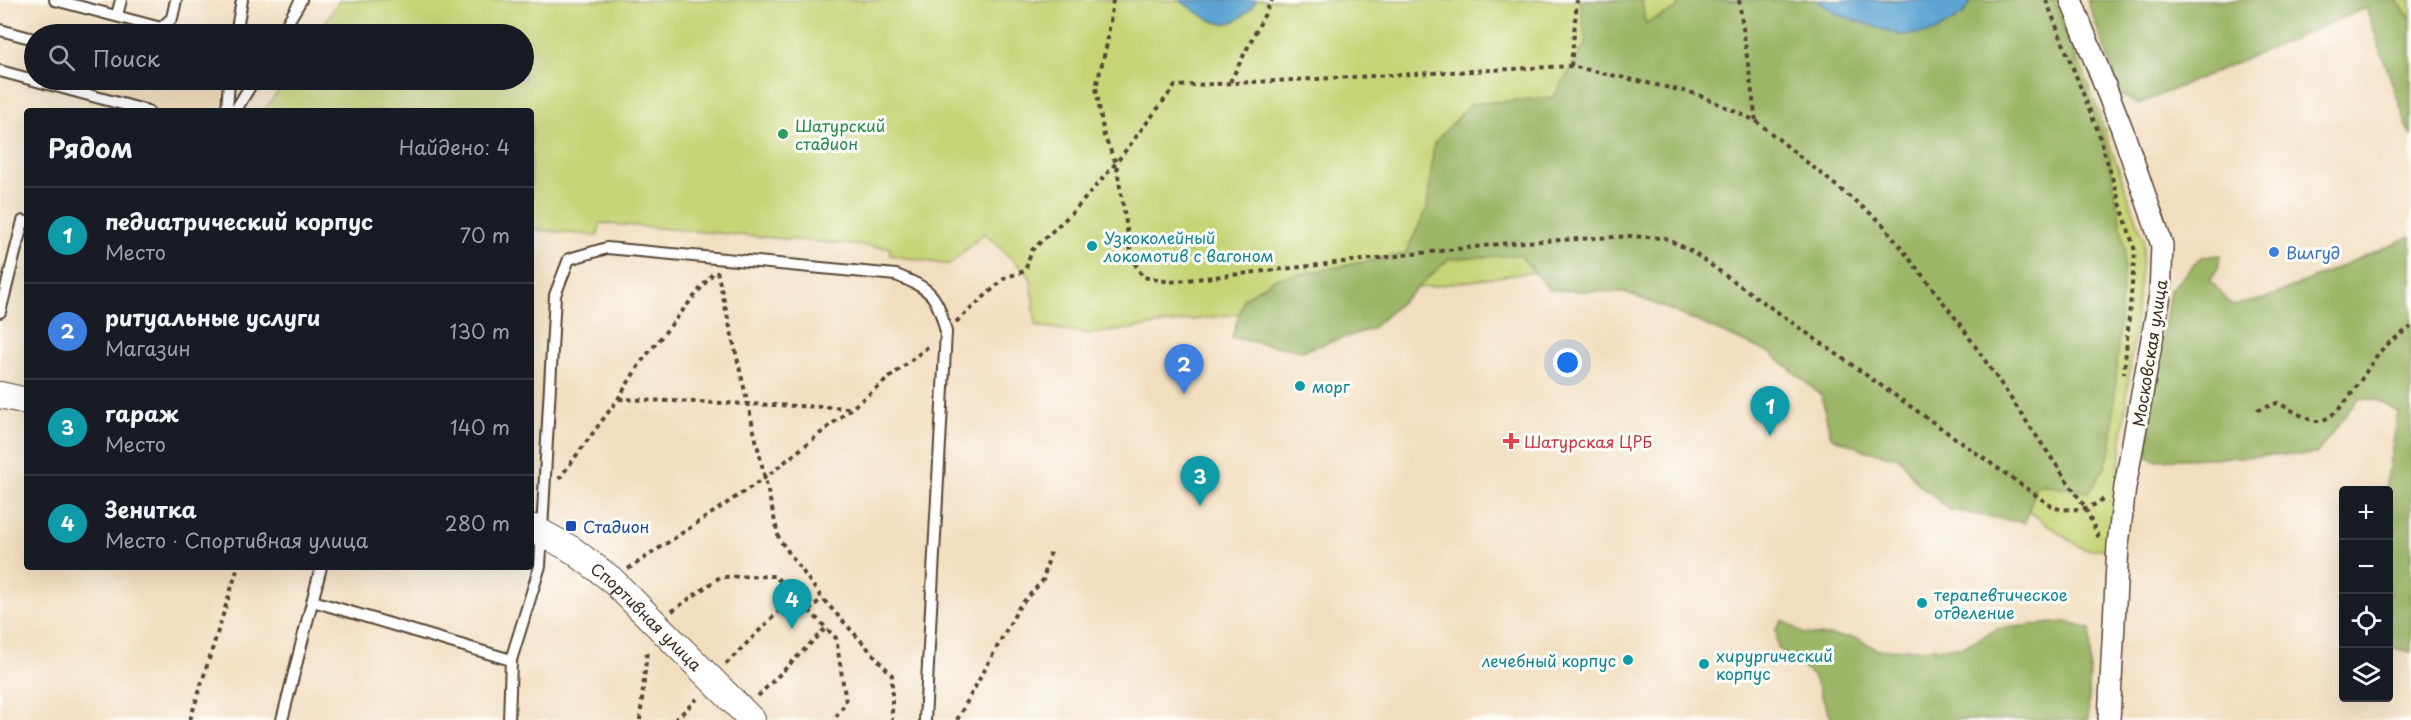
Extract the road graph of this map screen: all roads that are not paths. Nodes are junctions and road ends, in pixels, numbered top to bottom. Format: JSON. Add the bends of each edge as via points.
{"nodes":[{"id":1,"x":120,"y":0,"type":"edge"},
{"id":2,"x":176,"y":0,"type":"edge"},
{"id":3,"x":243,"y":0,"type":"edge"},
{"id":4,"x":301,"y":0,"type":"edge"},
{"id":5,"x":2071,"y":0,"type":"edge"},
{"id":6,"x":62,"y":1,"type":"edge"},
{"id":7,"x":117,"y":15,"type":"junction"},
{"id":8,"x":147,"y":24,"type":"edge"},
{"id":9,"x":165,"y":24,"type":"edge"},
{"id":10,"x":238,"y":24,"type":"edge"},
{"id":11,"x":286,"y":24,"type":"edge"},
{"id":12,"x":0,"y":30,"type":"edge"},
{"id":13,"x":24,"y":36,"type":"edge"},
{"id":14,"x":0,"y":71,"type":"edge"},
{"id":15,"x":24,"y":77,"type":"edge"},
{"id":16,"x":70,"y":90,"type":"edge"},
{"id":17,"x":229,"y":90,"type":"edge"},
{"id":18,"x":248,"y":90,"type":"edge"},
{"id":19,"x":137,"y":108,"type":"edge"},
{"id":20,"x":227,"y":108,"type":"edge"},
{"id":21,"x":237,"y":108,"type":"edge"},
{"id":22,"x":24,"y":221,"type":"edge"},
{"id":23,"x":0,"y":312,"type":"edge"},
{"id":24,"x":0,"y":394,"type":"edge"},
{"id":25,"x":24,"y":400,"type":"edge"},
{"id":26,"x":536,"y":529,"type":"edge"},
{"id":27,"x":320,"y":570,"type":"edge"},
{"id":28,"x":313,"y":600,"type":"junction"},
{"id":29,"x":511,"y":660,"type":"junction"},
{"id":30,"x":282,"y":720,"type":"edge"},
{"id":31,"x":509,"y":720,"type":"edge"},
{"id":32,"x":752,"y":720,"type":"edge"},
{"id":33,"x":926,"y":720,"type":"edge"},
{"id":34,"x":2109,"y":720,"type":"edge"}],
"edges":[{"from":1,"to":7,"type":"lane"},
{"from":2,"to":9,"type":"lane","via":[[172,18]]},
{"from":3,"to":10,"type":"lane"},
{"from":4,"to":11,"type":"lane"},
{"from":5,"to":34,"type":"street","name":"Московская улица","via":[[2162,245],[2160,295],[2118,544]]},
{"from":6,"to":7,"type":"lane"},
{"from":7,"to":8,"type":"lane"},
{"from":12,"to":13,"type":"lane"},
{"from":14,"to":15,"type":"lane"},
{"from":16,"to":19,"type":"lane"},
{"from":17,"to":20,"type":"lane"},
{"from":18,"to":21,"type":"lane"},
{"from":22,"to":23,"type":"lane"},
{"from":24,"to":25,"type":"street"},
{"from":26,"to":29,"type":"lane","via":[[540,566]]},
{"from":26,"to":32,"type":"street","name":"Спортивная улица","via":[[611,579]]},
{"from":26,"to":33,"type":"lane","via":[[543,502],[555,295],[569,259],[607,248],[896,275],[924,286],[940,306],[946,332]]},
{"from":27,"to":28,"type":"lane"},
{"from":28,"to":29,"type":"lane"},
{"from":28,"to":30,"type":"lane"},
{"from":29,"to":31,"type":"lane"}]}
